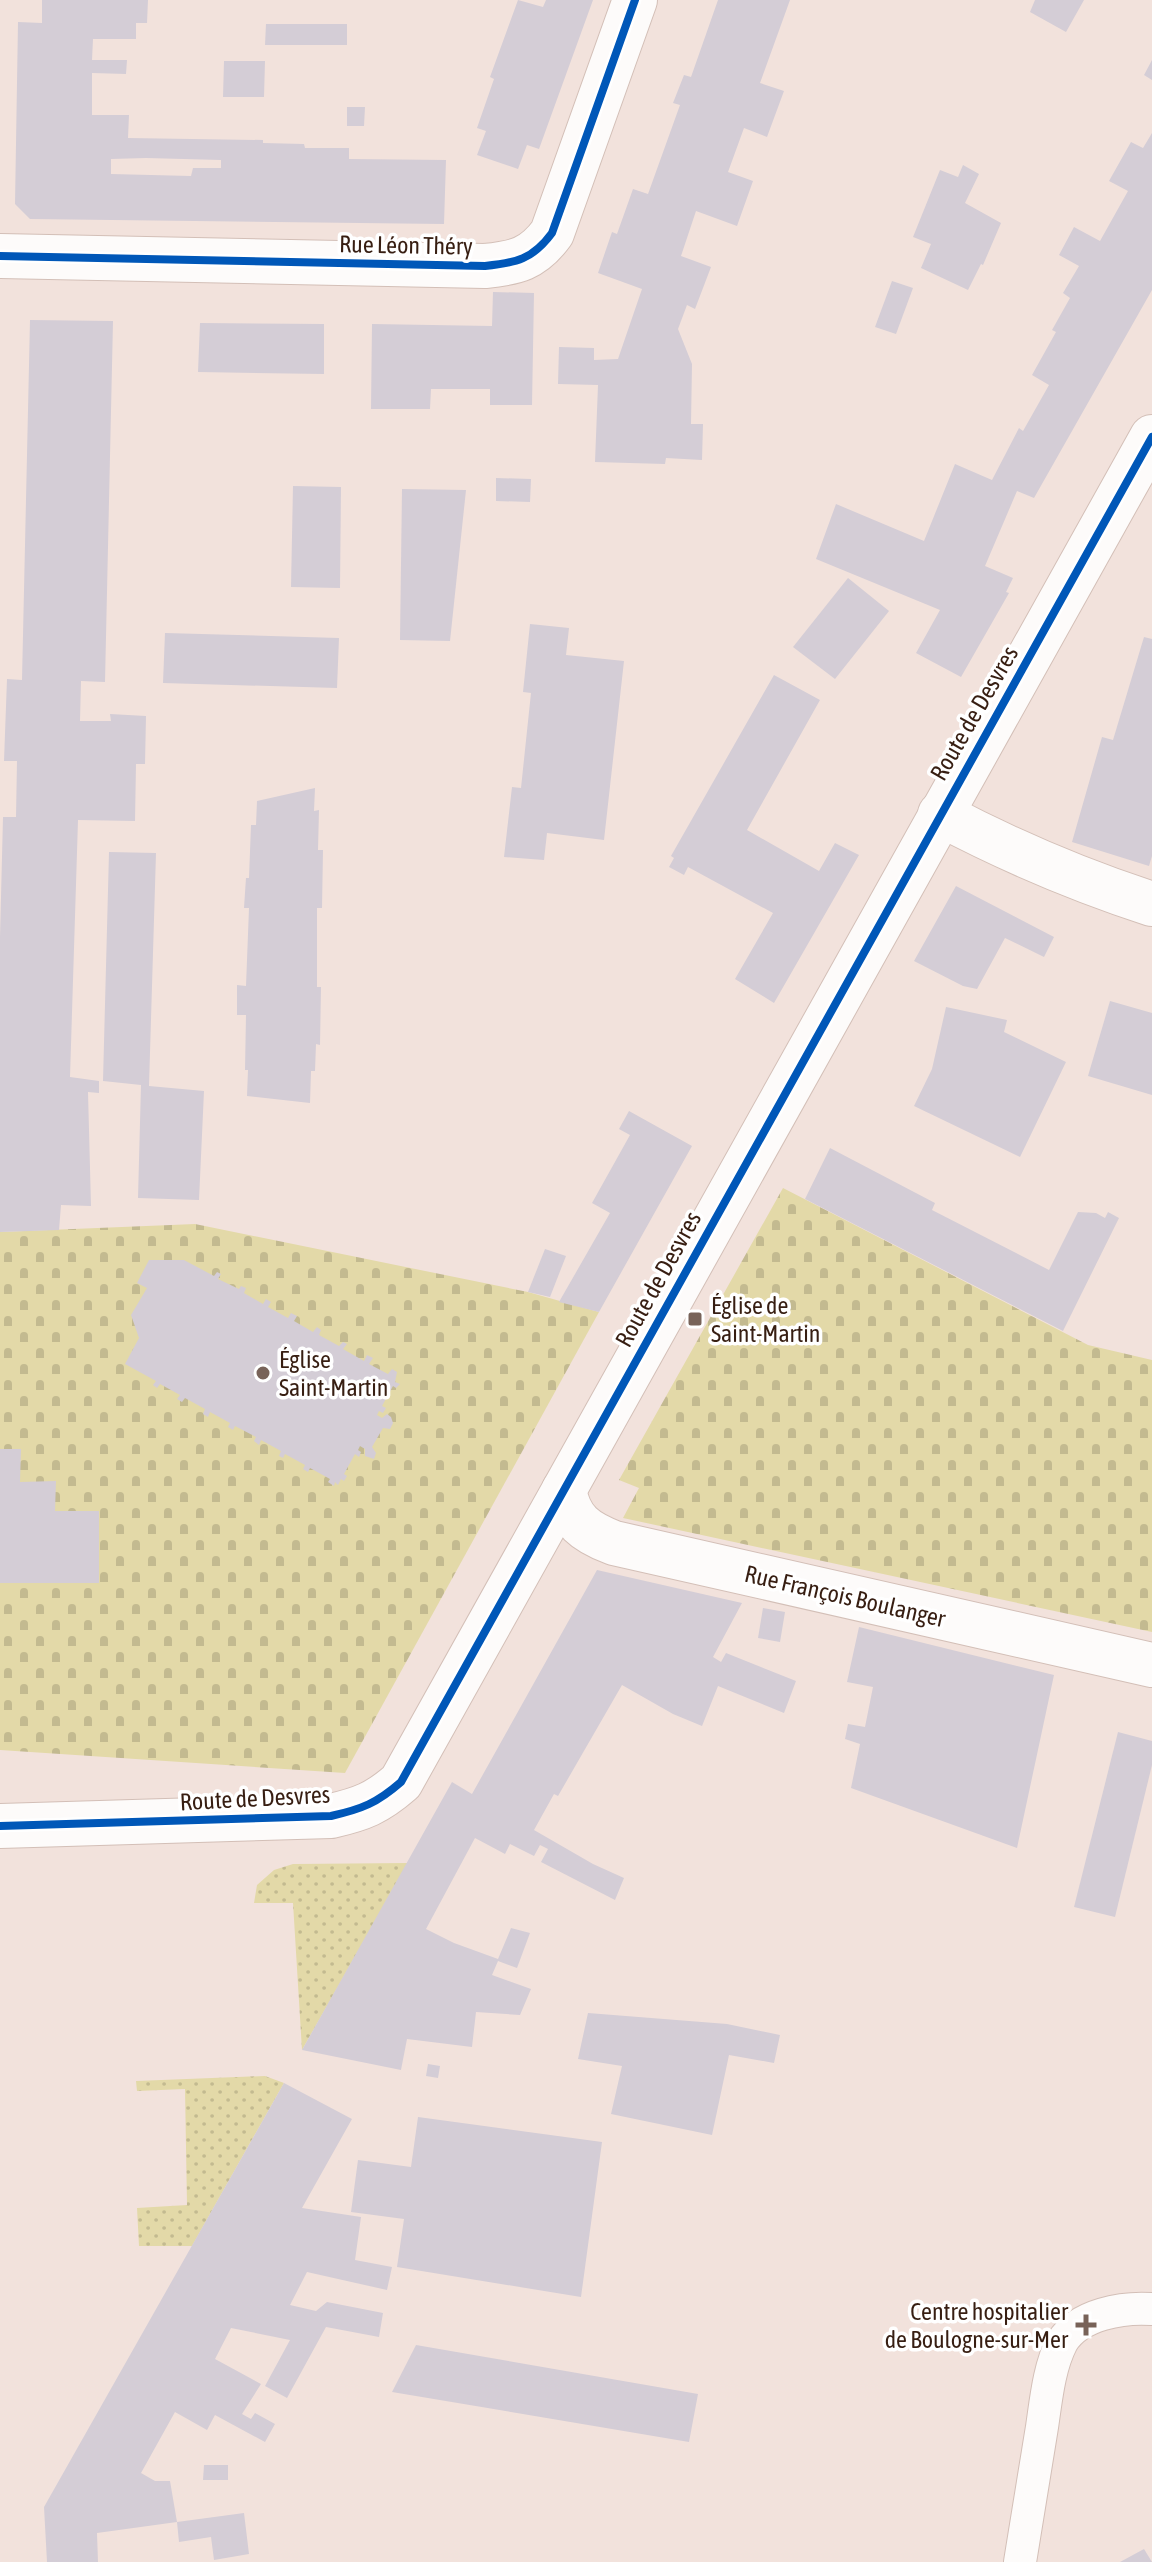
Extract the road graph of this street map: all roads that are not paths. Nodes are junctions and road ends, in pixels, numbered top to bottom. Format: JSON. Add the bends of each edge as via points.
{"nodes":[{"id":1,"x":635,"y":0,"type":"edge"},
{"id":2,"x":0,"y":256,"type":"edge"},
{"id":3,"x":1152,"y":437,"type":"edge"},
{"id":4,"x":940,"y":814,"type":"junction"},
{"id":5,"x":1152,"y":904,"type":"edge"},
{"id":6,"x":564,"y":1490,"type":"junction"},
{"id":7,"x":1152,"y":1665,"type":"edge"},
{"id":8,"x":0,"y":1826,"type":"edge"},
{"id":9,"x":1152,"y":2309,"type":"edge"},
{"id":10,"x":1020,"y":2562,"type":"edge"}],
"edges":[{"from":1,"to":2,"type":"street","name":"Rue Léon Théry","via":[[552,233],[526,258],[485,266]]},
{"from":3,"to":4,"type":"street","name":"Route de Desvres"},
{"from":4,"to":5,"type":"street","via":[[998,845]]},
{"from":4,"to":6,"type":"street","name":"Route de Desvres"},
{"from":6,"to":7,"type":"street","name":"Rue François Boulanger","via":[[580,1526],[614,1543]]},
{"from":6,"to":8,"type":"street","name":"Route de Desvres","via":[[414,1762],[381,1799],[363,1809],[305,1818]]},
{"from":9,"to":10,"type":"lane","via":[[1104,2314],[1063,2340],[1048,2387]]}]}
